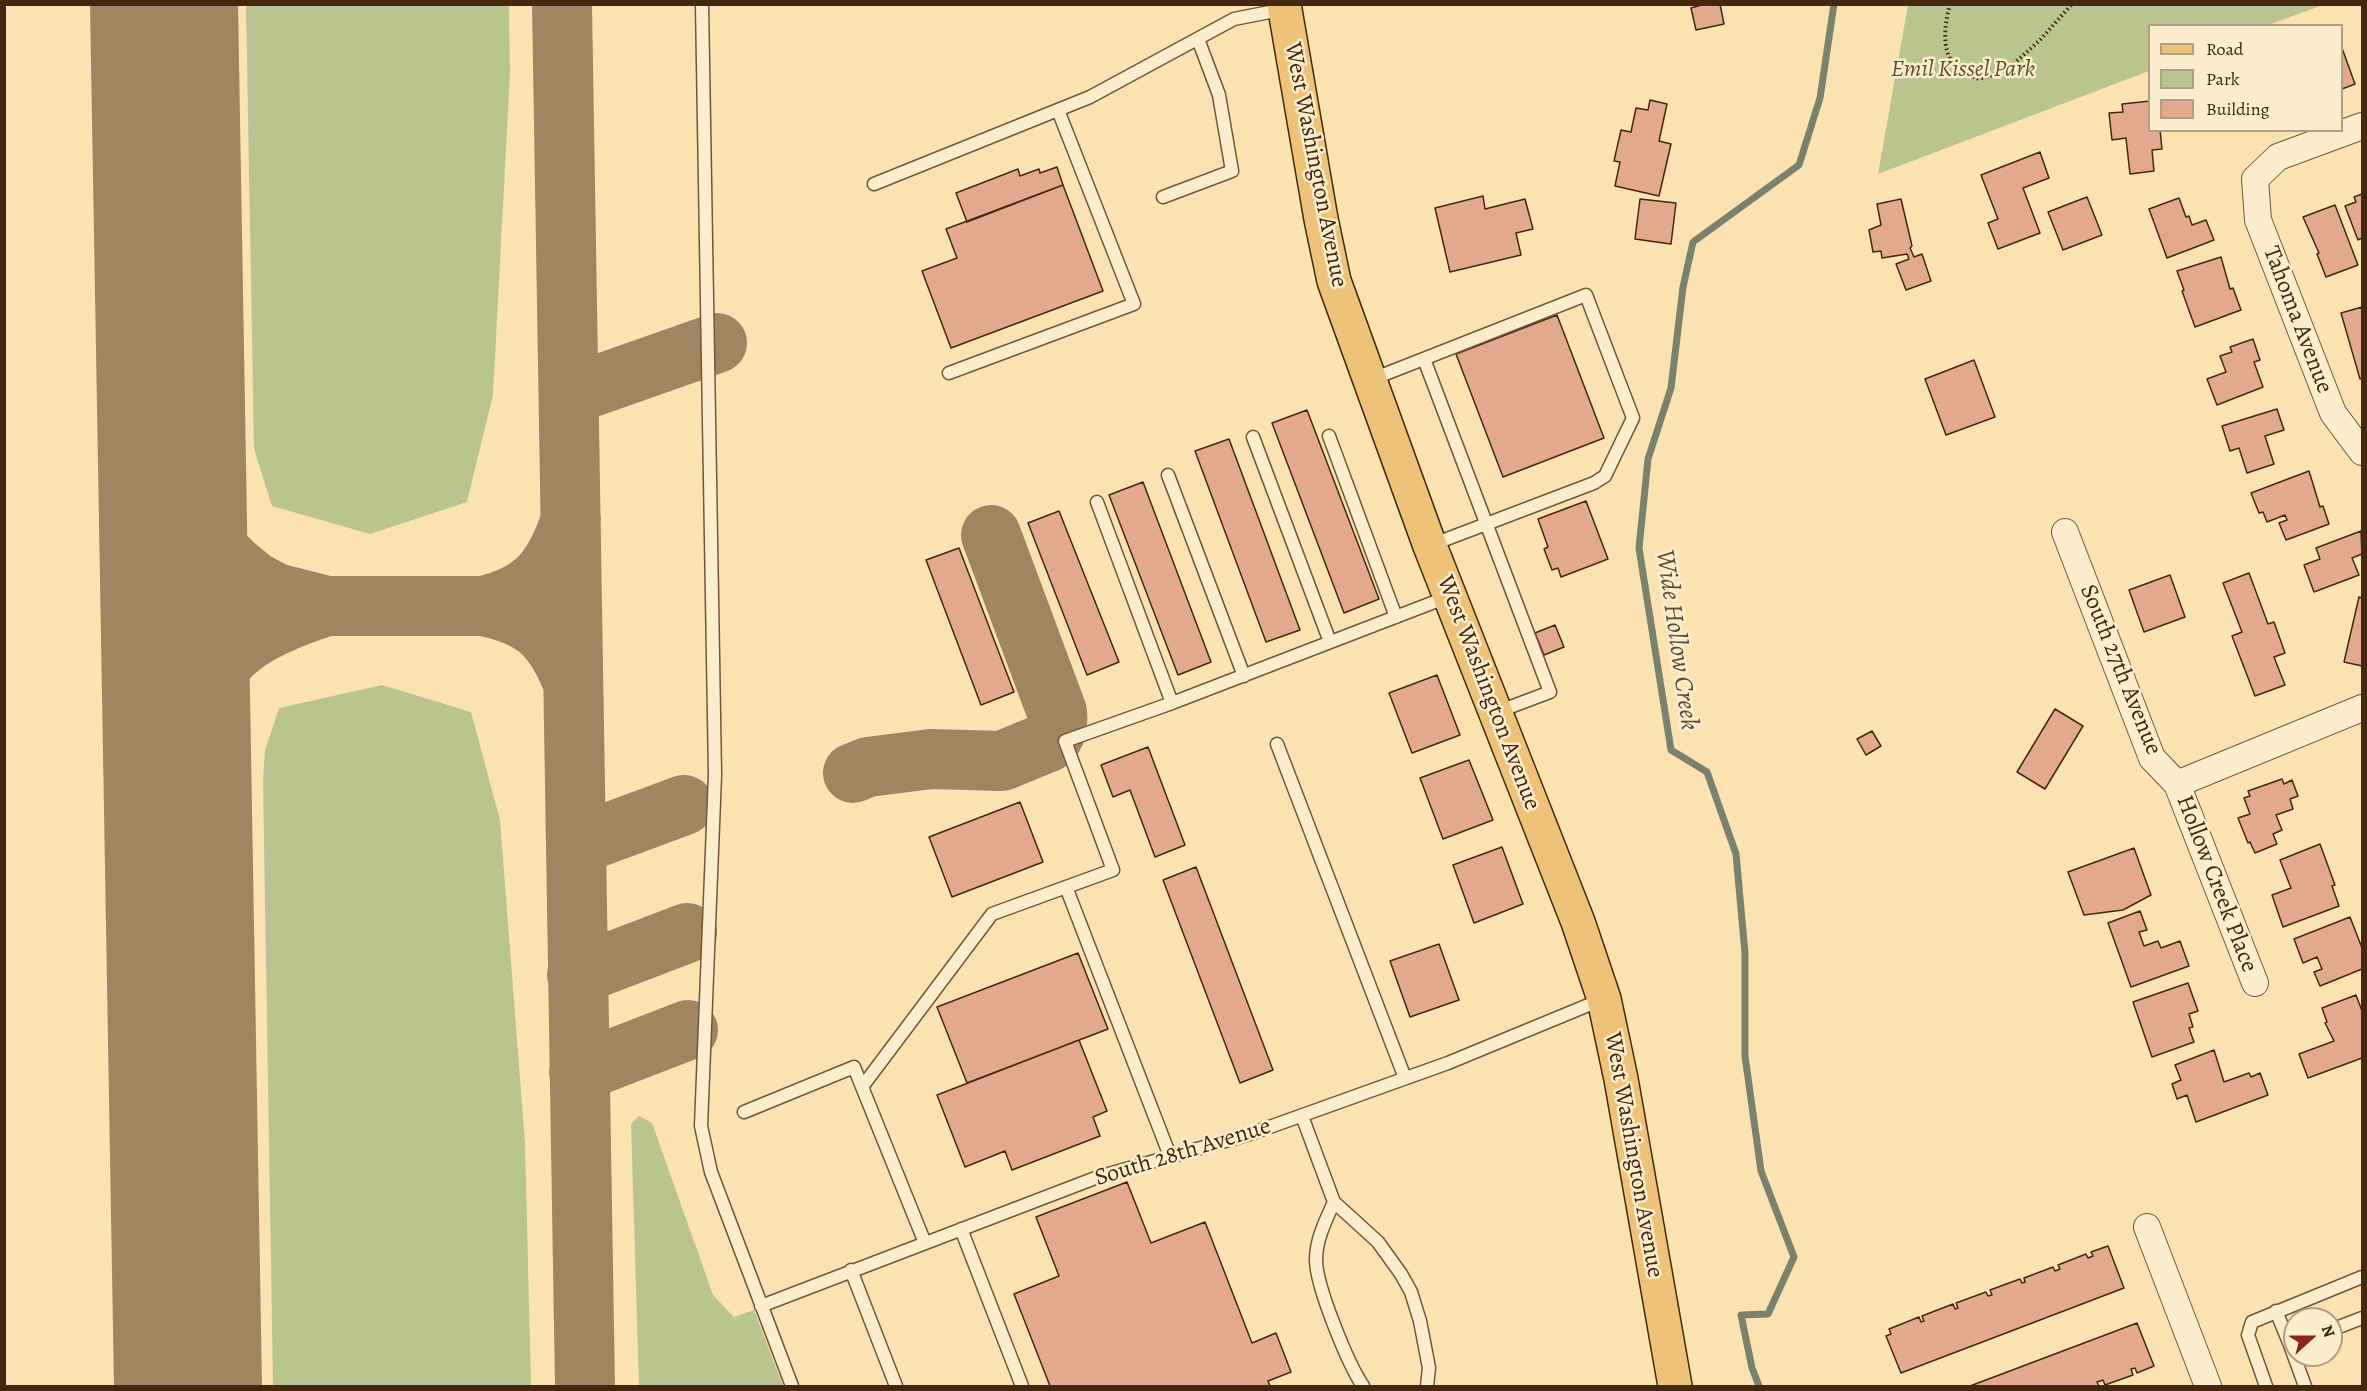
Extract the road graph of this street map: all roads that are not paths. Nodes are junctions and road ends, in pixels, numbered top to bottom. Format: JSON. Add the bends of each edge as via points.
{"nodes":[{"id":1,"x":702,"y":4,"type":"edge"},
{"id":2,"x":1285,"y":7,"type":"edge"},
{"id":3,"x":1198,"y":39,"type":"junction"},
{"id":4,"x":1058,"y":110,"type":"junction"},
{"id":5,"x":2362,"y":126,"type":"edge"},
{"id":6,"x":874,"y":184,"type":"dead end"},
{"id":7,"x":1163,"y":197,"type":"dead end"},
{"id":8,"x":1424,"y":359,"type":"junction"},
{"id":9,"x":949,"y":373,"type":"dead end"},
{"id":10,"x":1369,"y":381,"type":"junction"},
{"id":11,"x":1329,"y":436,"type":"dead end"},
{"id":12,"x":1253,"y":437,"type":"dead end"},
{"id":13,"x":2362,"y":452,"type":"edge"},
{"id":14,"x":1167,"y":475,"type":"dead end"},
{"id":15,"x":1097,"y":502,"type":"dead end"},
{"id":16,"x":1487,"y":524,"type":"junction"},
{"id":17,"x":2065,"y":532,"type":"dead end"},
{"id":18,"x":1430,"y":546,"type":"junction"},
{"id":19,"x":1450,"y":596,"type":"junction"},
{"id":20,"x":1396,"y":617,"type":"junction"},
{"id":21,"x":1330,"y":642,"type":"junction"},
{"id":22,"x":1244,"y":675,"type":"junction"},
{"id":23,"x":1172,"y":703,"type":"junction"},
{"id":24,"x":2362,"y":708,"type":"edge"},
{"id":25,"x":1496,"y":712,"type":"junction"},
{"id":26,"x":1277,"y":744,"type":"dead end"},
{"id":27,"x":2177,"y":784,"type":"junction"},
{"id":28,"x":1066,"y":887,"type":"junction"},
{"id":29,"x":2255,"y":983,"type":"dead end"},
{"id":30,"x":1604,"y":999,"type":"junction"},
{"id":31,"x":1406,"y":1078,"type":"junction"},
{"id":32,"x":862,"y":1087,"type":"junction"},
{"id":33,"x":744,"y":1112,"type":"dead end"},
{"id":34,"x":1302,"y":1116,"type":"junction"},
{"id":35,"x":1170,"y":1156,"type":"junction"},
{"id":36,"x":1334,"y":1202,"type":"junction"},
{"id":37,"x":2147,"y":1227,"type":"dead end"},
{"id":38,"x":961,"y":1228,"type":"junction"},
{"id":39,"x":925,"y":1243,"type":"junction"},
{"id":40,"x":851,"y":1270,"type":"junction"},
{"id":41,"x":2362,"y":1277,"type":"edge"},
{"id":42,"x":761,"y":1306,"type":"junction"},
{"id":43,"x":2276,"y":1311,"type":"junction"},
{"id":44,"x":2362,"y":1318,"type":"edge"},
{"id":45,"x":2283,"y":1325,"type":"edge"},
{"id":46,"x":2343,"y":1325,"type":"edge"},
{"id":47,"x":2299,"y":1367,"type":"edge"},
{"id":48,"x":792,"y":1386,"type":"edge"},
{"id":49,"x":896,"y":1386,"type":"edge"},
{"id":50,"x":1022,"y":1386,"type":"edge"},
{"id":51,"x":1363,"y":1386,"type":"edge"},
{"id":52,"x":1426,"y":1386,"type":"edge"},
{"id":53,"x":1675,"y":1386,"type":"edge"},
{"id":54,"x":2208,"y":1386,"type":"edge"},
{"id":55,"x":2266,"y":1386,"type":"edge"},
{"id":56,"x":2305,"y":1386,"type":"edge"}],
"edges":[{"from":1,"to":42,"type":"lane","via":[[716,775],[700,1126],[711,1172]]},
{"from":2,"to":3,"type":"lane","via":[[1234,19]]},
{"from":2,"to":10,"type":"main road","name":"West Washington Avenue","via":[[1334,280]]},
{"from":3,"to":4,"type":"lane"},
{"from":3,"to":7,"type":"lane","via":[[1219,95],[1232,171]]},
{"from":4,"to":6,"type":"lane"},
{"from":4,"to":9,"type":"lane","via":[[1134,304]]},
{"from":5,"to":13,"type":"street","name":"Tahoma Avenue","via":[[2278,157],[2254,179],[2258,220],[2333,413]]},
{"from":8,"to":10,"type":"lane"},
{"from":8,"to":16,"type":"lane"},
{"from":8,"to":16,"type":"lane","via":[[1586,295],[1629,407],[1633,418],[1605,476]]},
{"from":10,"to":18,"type":"main road","name":"West Washington Avenue"},
{"from":11,"to":20,"type":"lane"},
{"from":12,"to":21,"type":"lane"},
{"from":14,"to":22,"type":"lane"},
{"from":15,"to":23,"type":"lane"},
{"from":16,"to":18,"type":"lane"},
{"from":16,"to":25,"type":"lane","via":[[1550,692]]},
{"from":17,"to":27,"type":"street","name":"South 27th Avenue","via":[[2152,758]]},
{"from":18,"to":19,"type":"main road","name":"West Washington Avenue"},
{"from":19,"to":20,"type":"lane"},
{"from":19,"to":25,"type":"main road","name":"West Washington Avenue"},
{"from":20,"to":21,"type":"lane"},
{"from":21,"to":22,"type":"lane"},
{"from":22,"to":23,"type":"lane"},
{"from":23,"to":28,"type":"lane","via":[[1065,741],[1113,870]]},
{"from":24,"to":27,"type":"street"},
{"from":25,"to":30,"type":"main road","name":"West Washington Avenue"},
{"from":26,"to":31,"type":"lane"},
{"from":27,"to":29,"type":"street","name":"Hollow Creek Place"},
{"from":28,"to":32,"type":"lane","via":[[992,914]]},
{"from":28,"to":35,"type":"lane"},
{"from":30,"to":31,"type":"lane","name":"South 28th Avenue"},
{"from":30,"to":53,"type":"main road","name":"West Washington Avenue"},
{"from":31,"to":34,"type":"lane","name":"South 28th Avenue"},
{"from":32,"to":33,"type":"lane","via":[[854,1067]]},
{"from":32,"to":39,"type":"lane"},
{"from":34,"to":35,"type":"lane","name":"South 28th Avenue"},
{"from":34,"to":36,"type":"lane"},
{"from":35,"to":38,"type":"lane","name":"South 28th Avenue","via":[[1098,1177]]},
{"from":36,"to":51,"type":"lane","via":[[1317,1247],[1318,1274],[1353,1373]]},
{"from":36,"to":52,"type":"lane","via":[[1378,1242],[1411,1292],[1429,1368]]},
{"from":37,"to":54,"type":"street"},
{"from":38,"to":39,"type":"lane","name":"South 28th Avenue"},
{"from":38,"to":50,"type":"lane"},
{"from":39,"to":40,"type":"lane","name":"South 28th Avenue"},
{"from":40,"to":42,"type":"lane","name":"South 28th Avenue"},
{"from":40,"to":49,"type":"lane"},
{"from":41,"to":43,"type":"lane"},
{"from":42,"to":48,"type":"lane"},
{"from":43,"to":45,"type":"lane"},
{"from":43,"to":55,"type":"lane","via":[[2249,1327],[2248,1335]]},
{"from":44,"to":46,"type":"lane"},
{"from":47,"to":56,"type":"lane"}]}
